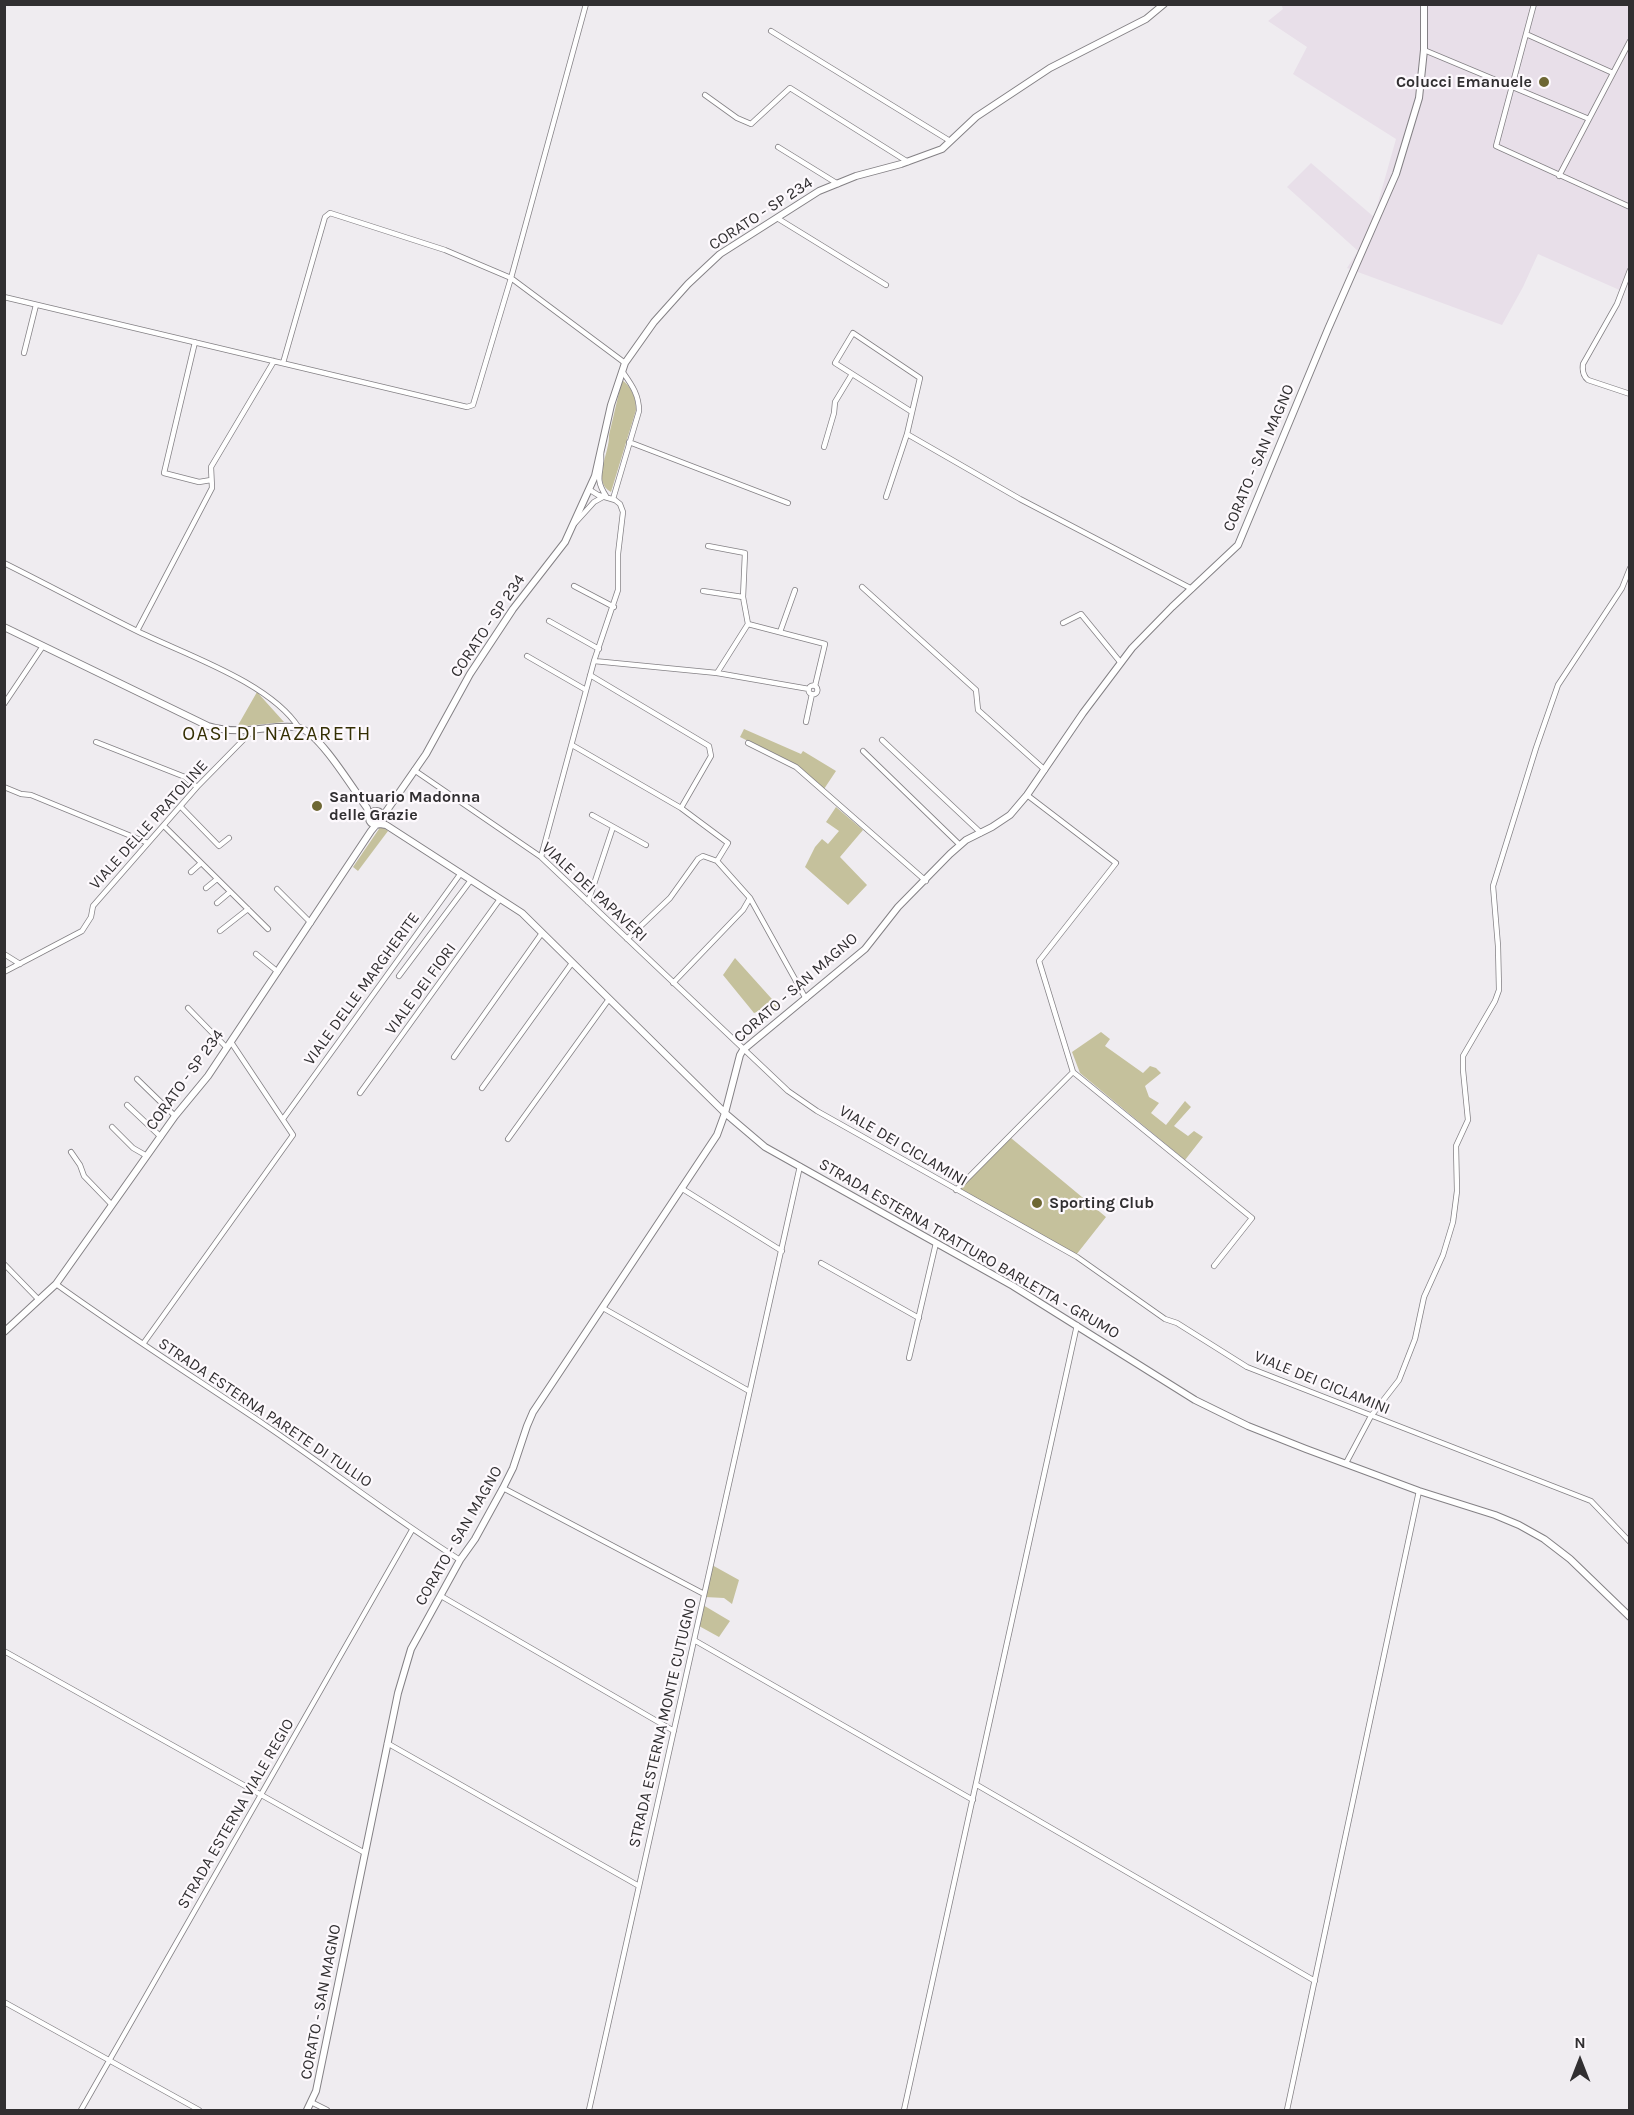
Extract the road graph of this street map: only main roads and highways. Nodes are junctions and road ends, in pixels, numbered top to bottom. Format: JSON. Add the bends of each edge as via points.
{"nodes":[{"id":1,"x":1164,"y":4,"type":"edge"},
{"id":2,"x":1424,"y":4,"type":"edge"},
{"id":3,"x":4,"y":627,"type":"edge"},
{"id":4,"x":378,"y":819,"type":"junction"},
{"id":5,"x":725,"y":1113,"type":"junction"},
{"id":6,"x":4,"y":1332,"type":"edge"},
{"id":7,"x":1629,"y":1617,"type":"edge"},
{"id":8,"x":307,"y":2110,"type":"edge"}],
"edges":[{"from":1,"to":4,"type":"main road","name":"CORATO - SP 234","via":[[1146,19],[1050,68],[976,117],[942,149],[819,191],[720,254],[696,277],[654,322],[625,363],[590,490],[565,542],[513,609],[470,674],[426,754]]},
{"from":2,"to":5,"type":"main road","name":"CORATO - SAN MAGNO","via":[[1419,98],[1396,174],[1238,545],[1140,640],[1010,815],[960,846],[898,907],[865,949],[743,1050]]},
{"from":3,"to":4,"type":"main road","via":[[208,726],[253,730],[299,728],[314,735]]},
{"from":4,"to":5,"type":"main road","name":"STRADA ESTERNA TRATTURO BARLETTA - GRUMO","via":[[522,913]]},
{"from":4,"to":6,"type":"main road","name":"CORATO - SP 234","via":[[208,1076],[175,1116],[56,1284]]},
{"from":5,"to":7,"type":"main road","name":"STRADA ESTERNA TRATTURO BARLETTA - GRUMO","via":[[765,1147],[936,1242],[1195,1400],[1248,1426],[1519,1525],[1544,1539]]},
{"from":5,"to":8,"type":"main road","name":"CORATO - SAN MAGNO","via":[[717,1135],[533,1412],[503,1488],[411,1648],[387,1743],[316,2091]]}]}
